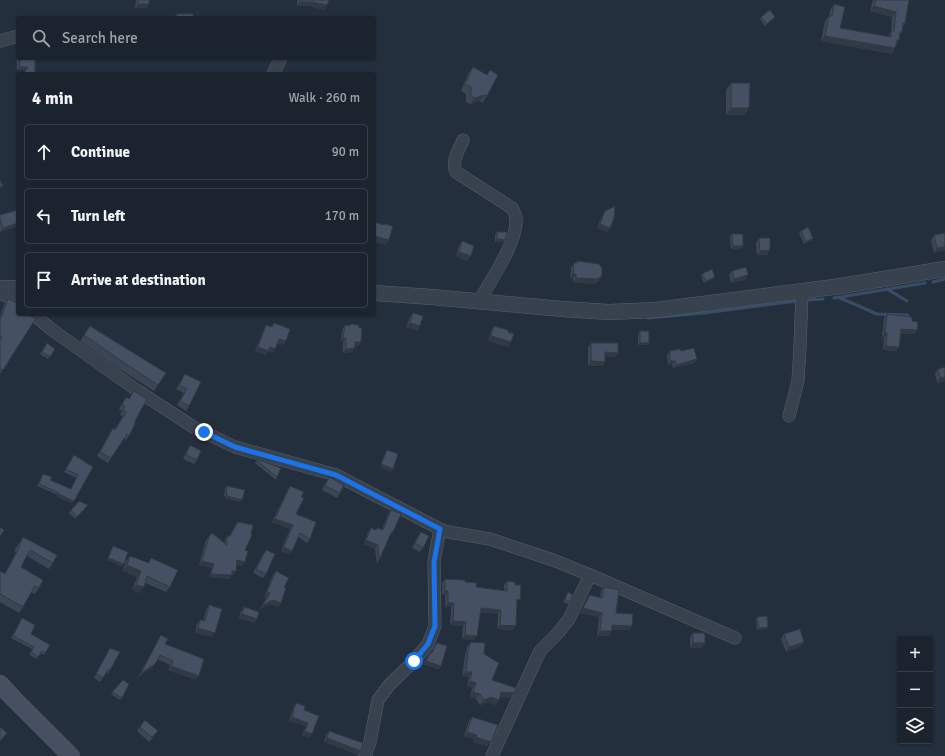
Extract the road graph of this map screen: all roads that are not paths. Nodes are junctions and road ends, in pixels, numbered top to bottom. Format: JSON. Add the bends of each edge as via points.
{"nodes":[{"id":1,"x":16,"y":37,"type":"edge"},
{"id":2,"x":0,"y":41,"type":"edge"},
{"id":3,"x":280,"y":60,"type":"dead end"},
{"id":4,"x":275,"y":72,"type":"edge"},
{"id":5,"x":463,"y":140,"type":"dead end"},
{"id":6,"x":945,"y":270,"type":"edge"},
{"id":7,"x":0,"y":288,"type":"edge"},
{"id":8,"x":16,"y":288,"type":"edge"},
{"id":9,"x":802,"y":291,"type":"junction"},
{"id":10,"x":376,"y":292,"type":"edge"},
{"id":11,"x":0,"y":293,"type":"edge"},
{"id":12,"x":16,"y":301,"type":"edge"},
{"id":13,"x":479,"y":301,"type":"junction"},
{"id":14,"x":36,"y":316,"type":"edge"},
{"id":15,"x":789,"y":416,"type":"dead end"},
{"id":16,"x":440,"y":529,"type":"junction"},
{"id":17,"x":590,"y":575,"type":"junction"},
{"id":18,"x":735,"y":638,"type":"dead end"},
{"id":19,"x":0,"y":684,"type":"edge"},
{"id":20,"x":71,"y":756,"type":"edge"},
{"id":21,"x":365,"y":756,"type":"edge"},
{"id":22,"x":492,"y":756,"type":"edge"}],
"edges":[{"from":1,"to":2,"type":"street"},
{"from":3,"to":4,"type":"street"},
{"from":5,"to":13,"type":"street","via":[[454,161],[456,172],[512,208],[517,221],[507,251]]},
{"from":6,"to":9,"type":"street"},
{"from":7,"to":8,"type":"street"},
{"from":9,"to":13,"type":"street","via":[[656,310],[609,312]]},
{"from":9,"to":15,"type":"street","via":[[798,381]]},
{"from":10,"to":13,"type":"street"},
{"from":11,"to":12,"type":"street"},
{"from":14,"to":16,"type":"street","via":[[133,387],[195,428],[235,447],[336,475]]},
{"from":16,"to":17,"type":"street","via":[[490,539]]},
{"from":16,"to":21,"type":"street","via":[[434,562],[435,626],[428,644],[378,700]]},
{"from":17,"to":18,"type":"street"},
{"from":17,"to":22,"type":"street","via":[[569,619],[540,650]]},
{"from":19,"to":20,"type":"main road"}]}
